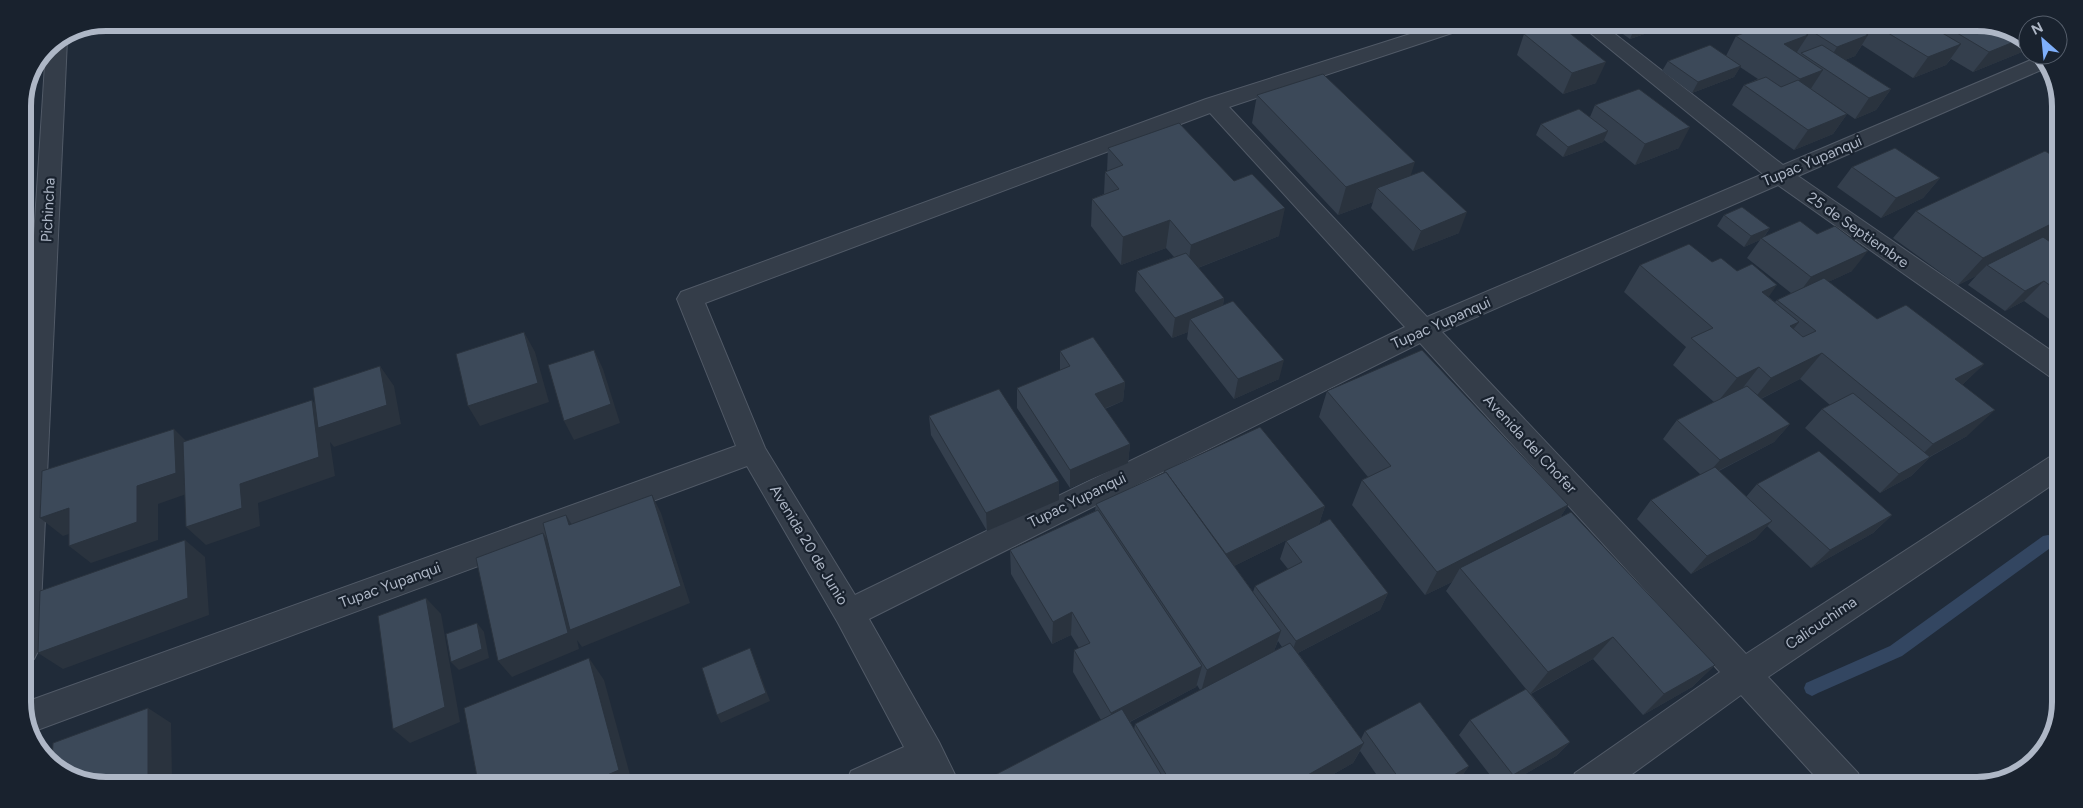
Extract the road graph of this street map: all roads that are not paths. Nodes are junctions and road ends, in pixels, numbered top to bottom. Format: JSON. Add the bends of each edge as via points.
{"nodes":[{"id":1,"x":1439,"y":31,"type":"edge"},
{"id":2,"x":1598,"y":31,"type":"edge"},
{"id":3,"x":56,"y":51,"type":"edge"},
{"id":4,"x":2036,"y":65,"type":"edge"},
{"id":5,"x":1214,"y":104,"type":"junction"},
{"id":6,"x":1780,"y":175,"type":"junction"},
{"id":7,"x":33,"y":285,"type":"edge"},
{"id":8,"x":1424,"y":329,"type":"junction"},
{"id":9,"x":31,"y":358,"type":"edge"},
{"id":10,"x":2052,"y":365,"type":"edge"},
{"id":11,"x":754,"y":452,"type":"junction"},
{"id":12,"x":2052,"y":470,"type":"edge"},
{"id":13,"x":849,"y":613,"type":"junction"},
{"id":14,"x":1743,"y":675,"type":"junction"},
{"id":15,"x":33,"y":716,"type":"edge"},
{"id":16,"x":935,"y":769,"type":"edge"},
{"id":17,"x":894,"y":777,"type":"edge"},
{"id":18,"x":1598,"y":777,"type":"edge"},
{"id":19,"x":1839,"y":777,"type":"edge"}],
"edges":[{"from":1,"to":5,"type":"street"},
{"from":2,"to":6,"type":"street","name":"25 de Septiembre"},
{"from":3,"to":7,"type":"street","name":"Pichincha"},
{"from":4,"to":6,"type":"street","name":"Tupac Yupanqui"},
{"from":5,"to":8,"type":"street","name":"Avenida del Chofer"},
{"from":5,"to":11,"type":"street","name":"Avenida 20 de Junio","via":[[690,299]]},
{"from":6,"to":8,"type":"street","name":"Tupac Yupanqui"},
{"from":6,"to":10,"type":"street","name":"25 de Septiembre"},
{"from":7,"to":9,"type":"street","name":"Pichincha"},
{"from":8,"to":13,"type":"street","name":"Tupac Yupanqui"},
{"from":8,"to":14,"type":"street","name":"Avenida del Chofer"},
{"from":11,"to":13,"type":"street","name":"Avenida 20 de Junio"},
{"from":11,"to":15,"type":"street","name":"Tupac Yupanqui"},
{"from":12,"to":14,"type":"street","name":"Calicuchima"},
{"from":13,"to":16,"type":"street","name":"Avenida 20 de Junio"},
{"from":14,"to":18,"type":"street","name":"Calicuchima"},
{"from":14,"to":19,"type":"street","name":"Avenida del Chofer"},
{"from":16,"to":17,"type":"street"}]}
